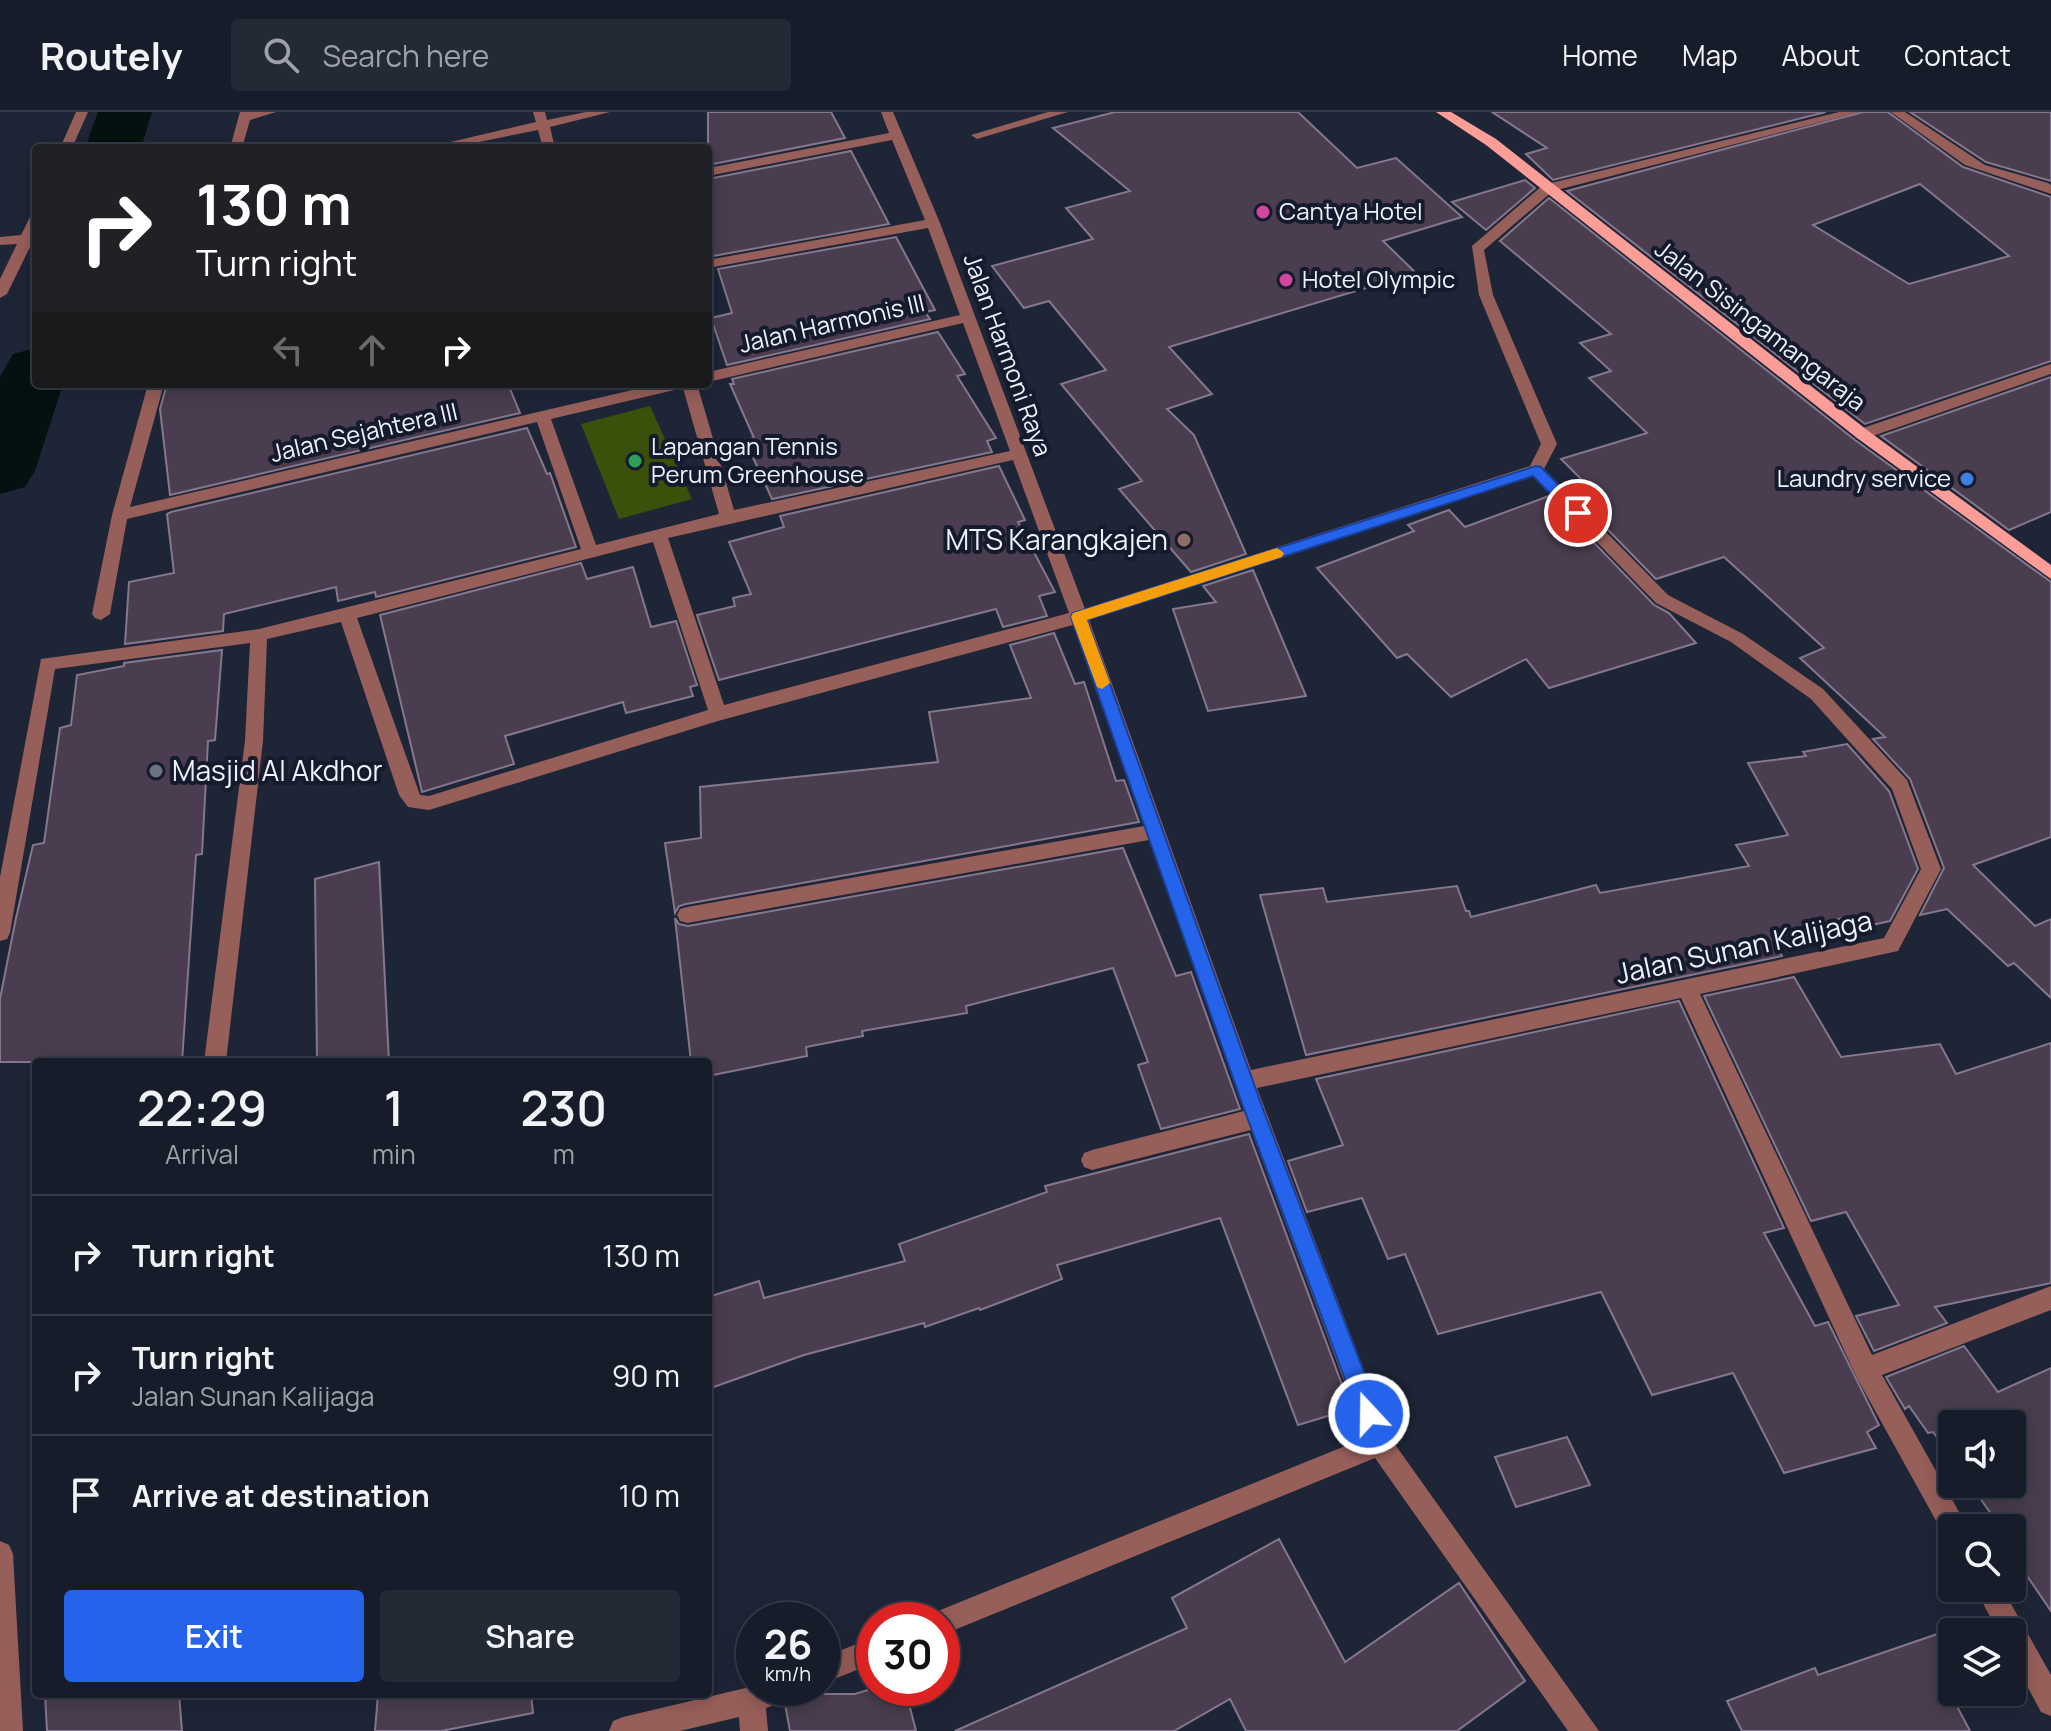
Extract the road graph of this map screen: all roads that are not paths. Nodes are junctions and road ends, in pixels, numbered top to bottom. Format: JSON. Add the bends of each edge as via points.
{"nodes":[{"id":1,"x":82,"y":112,"type":"edge"},
{"id":2,"x":270,"y":112,"type":"edge"},
{"id":3,"x":604,"y":112,"type":"edge"},
{"id":4,"x":887,"y":112,"type":"edge"},
{"id":5,"x":1062,"y":112,"type":"edge"},
{"id":6,"x":1442,"y":112,"type":"edge"},
{"id":7,"x":1854,"y":112,"type":"edge"},
{"id":8,"x":1897,"y":112,"type":"edge"},
{"id":9,"x":246,"y":114,"type":"edge"},
{"id":10,"x":542,"y":118,"type":"edge"},
{"id":11,"x":897,"y":135,"type":"junction"},
{"id":12,"x":977,"y":135,"type":"dead end"},
{"id":13,"x":68,"y":144,"type":"edge"},
{"id":14,"x":237,"y":144,"type":"edge"},
{"id":15,"x":446,"y":144,"type":"edge"},
{"id":16,"x":548,"y":144,"type":"edge"},
{"id":17,"x":712,"y":171,"type":"edge"},
{"id":18,"x":1548,"y":188,"type":"junction"},
{"id":19,"x":2051,"y":190,"type":"edge"},
{"id":20,"x":933,"y":223,"type":"junction"},
{"id":21,"x":32,"y":227,"type":"edge"},
{"id":22,"x":27,"y":239,"type":"junction"},
{"id":23,"x":0,"y":241,"type":"edge"},
{"id":24,"x":712,"y":263,"type":"edge"},
{"id":25,"x":0,"y":294,"type":"edge"},
{"id":26,"x":967,"y":318,"type":"junction"},
{"id":27,"x":2051,"y":369,"type":"edge"},
{"id":28,"x":712,"y":376,"type":"edge"},
{"id":29,"x":155,"y":388,"type":"edge"},
{"id":30,"x":637,"y":388,"type":"edge"},
{"id":31,"x":690,"y":388,"type":"edge"},
{"id":32,"x":616,"y":390,"type":"edge"},
{"id":33,"x":542,"y":415,"type":"junction"},
{"id":34,"x":1862,"y":434,"type":"junction"},
{"id":35,"x":1018,"y":454,"type":"junction"},
{"id":36,"x":1536,"y":470,"type":"junction"},
{"id":37,"x":120,"y":515,"type":"junction"},
{"id":38,"x":728,"y":517,"type":"junction"},
{"id":39,"x":659,"y":534,"type":"junction"},
{"id":40,"x":590,"y":552,"type":"junction"},
{"id":41,"x":2051,"y":573,"type":"edge"},
{"id":42,"x":101,"y":614,"type":"dead end"},
{"id":43,"x":347,"y":614,"type":"junction"},
{"id":44,"x":1079,"y":617,"type":"junction"},
{"id":45,"x":259,"y":635,"type":"junction"},
{"id":46,"x":718,"y":714,"type":"junction"},
{"id":47,"x":1156,"y":831,"type":"junction"},
{"id":48,"x":687,"y":915,"type":"dead end"},
{"id":49,"x":0,"y":933,"type":"edge"},
{"id":50,"x":1686,"y":987,"type":"junction"},
{"id":51,"x":215,"y":1058,"type":"edge"},
{"id":52,"x":1244,"y":1081,"type":"junction"},
{"id":53,"x":1257,"y":1118,"type":"junction"},
{"id":54,"x":1092,"y":1160,"type":"dead end"},
{"id":55,"x":2051,"y":1298,"type":"edge"},
{"id":56,"x":1866,"y":1369,"type":"junction"},
{"id":57,"x":1380,"y":1444,"type":"junction"},
{"id":58,"x":1946,"y":1514,"type":"edge"},
{"id":59,"x":0,"y":1554,"type":"edge"},
{"id":60,"x":1996,"y":1602,"type":"edge"},
{"id":61,"x":960,"y":1615,"type":"edge"},
{"id":62,"x":2051,"y":1702,"type":"edge"},
{"id":63,"x":736,"y":1704,"type":"edge"},
{"id":64,"x":752,"y":1706,"type":"edge"},
{"id":65,"x":9,"y":1731,"type":"edge"},
{"id":66,"x":623,"y":1731,"type":"edge"},
{"id":67,"x":754,"y":1731,"type":"edge"},
{"id":68,"x":1585,"y":1731,"type":"edge"}],
"edges":[{"from":1,"to":13,"type":"street"},
{"from":2,"to":9,"type":"street"},
{"from":3,"to":10,"type":"street"},
{"from":4,"to":11,"type":"street","name":"Jalan Harmoni Raya"},
{"from":5,"to":12,"type":"street"},
{"from":6,"to":18,"type":"main road","name":"Jalan Sisingamangaraja","via":[[1491,142]]},
{"from":7,"to":18,"type":"street"},
{"from":8,"to":19,"type":"street","via":[[1977,167]]},
{"from":9,"to":14,"type":"street"},
{"from":10,"to":15,"type":"street"},
{"from":10,"to":16,"type":"street"},
{"from":11,"to":17,"type":"street"},
{"from":11,"to":20,"type":"street","name":"Jalan Harmoni Raya"},
{"from":18,"to":34,"type":"main road","name":"Jalan Sisingamangaraja"},
{"from":18,"to":36,"type":"street","via":[[1477,249],[1486,295],[1549,444]]},
{"from":20,"to":24,"type":"street"},
{"from":20,"to":26,"type":"street","name":"Jalan Harmoni Raya"},
{"from":21,"to":22,"type":"street"},
{"from":22,"to":23,"type":"street"},
{"from":22,"to":25,"type":"street"},
{"from":26,"to":28,"type":"street","name":"Jalan Harmonis III"},
{"from":26,"to":35,"type":"street","name":"Jalan Harmoni Raya"},
{"from":27,"to":34,"type":"street"},
{"from":29,"to":37,"type":"street"},
{"from":30,"to":32,"type":"street"},
{"from":31,"to":38,"type":"street"},
{"from":32,"to":33,"type":"street","name":"Jalan Sejahtera III"},
{"from":33,"to":37,"type":"street","name":"Jalan Sejahtera III"},
{"from":33,"to":40,"type":"street"},
{"from":34,"to":41,"type":"main road","name":"Jalan Sisingamangaraja"},
{"from":35,"to":38,"type":"street"},
{"from":35,"to":44,"type":"street","name":"Jalan Harmoni Raya"},
{"from":36,"to":44,"type":"street"},
{"from":36,"to":50,"type":"street","name":"Jalan Sunan Kalijaga","via":[[1662,599],[1737,638],[1817,694],[1900,785],[1931,869],[1891,945]]},
{"from":37,"to":42,"type":"street"},
{"from":38,"to":39,"type":"street"},
{"from":39,"to":40,"type":"street"},
{"from":39,"to":46,"type":"street"},
{"from":40,"to":43,"type":"street"},
{"from":43,"to":45,"type":"street"},
{"from":43,"to":46,"type":"street","via":[[408,795],[415,802],[429,803]]},
{"from":44,"to":46,"type":"street"},
{"from":44,"to":47,"type":"street","name":"Jalan Harmoni Raya"},
{"from":45,"to":49,"type":"street","via":[[47,664]]},
{"from":45,"to":51,"type":"street","via":[[254,741]]},
{"from":47,"to":48,"type":"street"},
{"from":47,"to":52,"type":"street","name":"Jalan Harmoni Raya"},
{"from":50,"to":52,"type":"street","name":"Jalan Sunan Kalijaga"},
{"from":50,"to":56,"type":"street"},
{"from":52,"to":53,"type":"street","name":"Jalan Harmoni Raya"},
{"from":53,"to":54,"type":"street"},
{"from":53,"to":57,"type":"street","name":"Jalan Harmoni Raya"},
{"from":55,"to":56,"type":"street"},
{"from":56,"to":58,"type":"street"},
{"from":57,"to":61,"type":"street"},
{"from":57,"to":68,"type":"street","name":"Jalan Harmoni Raya"},
{"from":59,"to":65,"type":"street"},
{"from":60,"to":62,"type":"street"},
{"from":63,"to":66,"type":"street"},
{"from":64,"to":67,"type":"street"}]}
